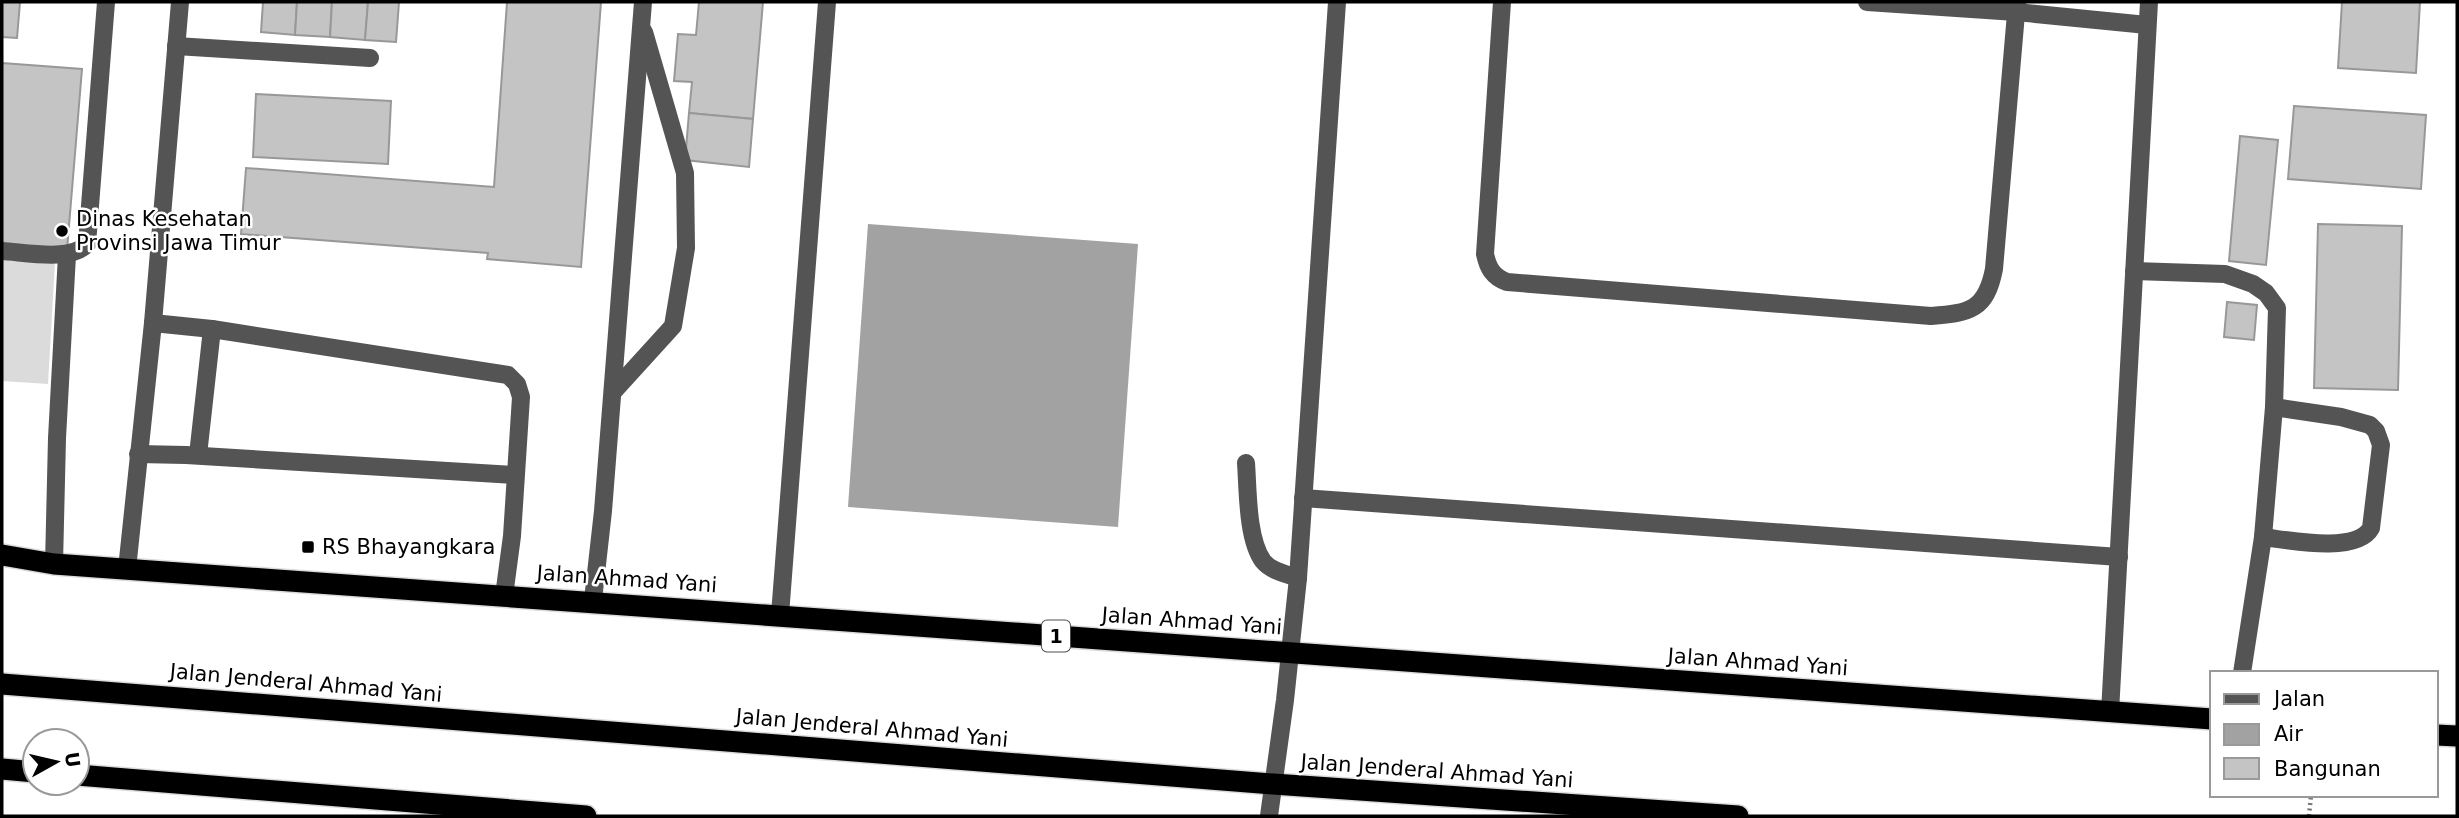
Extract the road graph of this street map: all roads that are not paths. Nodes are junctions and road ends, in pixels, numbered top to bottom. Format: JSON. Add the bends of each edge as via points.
{"nodes":[{"id":1,"x":106,"y":2,"type":"edge"},
{"id":2,"x":180,"y":2,"type":"edge"},
{"id":3,"x":643,"y":2,"type":"edge"},
{"id":4,"x":827,"y":2,"type":"edge"},
{"id":5,"x":1337,"y":2,"type":"edge"},
{"id":6,"x":1502,"y":2,"type":"edge"},
{"id":7,"x":1867,"y":2,"type":"edge"},
{"id":8,"x":2149,"y":2,"type":"edge"},
{"id":9,"x":2017,"y":7,"type":"edge"},
{"id":10,"x":641,"y":22,"type":"junction"},
{"id":11,"x":2147,"y":25,"type":"junction"},
{"id":12,"x":176,"y":46,"type":"junction"},
{"id":13,"x":370,"y":58,"type":"dead end"},
{"id":14,"x":2,"y":251,"type":"edge"},
{"id":15,"x":67,"y":255,"type":"junction"},
{"id":16,"x":2134,"y":271,"type":"junction"},
{"id":17,"x":153,"y":323,"type":"junction"},
{"id":18,"x":212,"y":329,"type":"junction"},
{"id":19,"x":612,"y":392,"type":"junction"},
{"id":20,"x":2274,"y":407,"type":"junction"},
{"id":21,"x":138,"y":454,"type":"junction"},
{"id":22,"x":198,"y":455,"type":"junction"},
{"id":23,"x":1245,"y":463,"type":"dead end"},
{"id":24,"x":514,"y":475,"type":"junction"},
{"id":25,"x":1303,"y":498,"type":"junction"},
{"id":26,"x":2263,"y":537,"type":"junction"},
{"id":27,"x":2,"y":555,"type":"edge"},
{"id":28,"x":2119,"y":557,"type":"junction"},
{"id":29,"x":54,"y":564,"type":"junction"},
{"id":30,"x":127,"y":569,"type":"junction"},
{"id":31,"x":1298,"y":578,"type":"junction"},
{"id":32,"x":504,"y":596,"type":"junction"},
{"id":33,"x":593,"y":600,"type":"junction"},
{"id":34,"x":779,"y":615,"type":"junction"},
{"id":35,"x":1290,"y":653,"type":"junction"},
{"id":36,"x":2242,"y":671,"type":"edge"},
{"id":37,"x":2,"y":684,"type":"edge"},
{"id":38,"x":2110,"y":712,"type":"junction"},
{"id":39,"x":2210,"y":719,"type":"edge"},
{"id":40,"x":2438,"y":734,"type":"edge"},
{"id":41,"x":2457,"y":736,"type":"edge"},
{"id":42,"x":2,"y":769,"type":"edge"},
{"id":43,"x":21,"y":771,"type":"edge"},
{"id":44,"x":1274,"y":775,"type":"junction"},
{"id":45,"x":91,"y":776,"type":"edge"},
{"id":46,"x":586,"y":816,"type":"edge"},
{"id":47,"x":1269,"y":816,"type":"edge"},
{"id":48,"x":1738,"y":816,"type":"edge"}],
"edges":[{"from":1,"to":15,"type":"street","via":[[87,244]]},
{"from":2,"to":12,"type":"street"},
{"from":3,"to":10,"type":"street"},
{"from":4,"to":34,"type":"street"},
{"from":5,"to":25,"type":"street"},
{"from":6,"to":9,"type":"street","via":[[1485,254],[1498,279],[1931,316],[1971,311],[1991,287]]},
{"from":7,"to":9,"type":"street"},
{"from":8,"to":11,"type":"street"},
{"from":9,"to":11,"type":"street"},
{"from":10,"to":19,"type":"street"},
{"from":10,"to":19,"type":"street","via":[[685,173],[686,248],[673,326]]},
{"from":11,"to":16,"type":"street"},
{"from":12,"to":13,"type":"street"},
{"from":12,"to":17,"type":"street"},
{"from":14,"to":15,"type":"street"},
{"from":15,"to":29,"type":"street"},
{"from":16,"to":20,"type":"street","via":[[2225,274],[2266,293],[2277,308]]},
{"from":16,"to":28,"type":"street"},
{"from":17,"to":18,"type":"street"},
{"from":17,"to":21,"type":"street"},
{"from":18,"to":22,"type":"street"},
{"from":18,"to":24,"type":"street","via":[[508,375],[521,397]]},
{"from":19,"to":33,"type":"street"},
{"from":20,"to":26,"type":"street"},
{"from":20,"to":26,"type":"street","via":[[2361,422],[2376,431],[2381,445],[2367,535],[2331,544]]},
{"from":21,"to":22,"type":"street"},
{"from":21,"to":30,"type":"street"},
{"from":22,"to":24,"type":"street"},
{"from":23,"to":31,"type":"street","via":[[1254,539],[1264,561]]},
{"from":24,"to":32,"type":"street"},
{"from":25,"to":28,"type":"street"},
{"from":25,"to":31,"type":"street"},
{"from":26,"to":36,"type":"street"},
{"from":27,"to":29,"type":"highway","name":"Jalan Ahmad Yani","number":"1"},
{"from":28,"to":38,"type":"street"},
{"from":29,"to":30,"type":"highway","name":"Jalan Ahmad Yani","number":"1"},
{"from":30,"to":32,"type":"highway","name":"Jalan Ahmad Yani","number":"1"},
{"from":31,"to":35,"type":"street"},
{"from":32,"to":33,"type":"highway","name":"Jalan Ahmad Yani","number":"1"},
{"from":33,"to":34,"type":"highway","name":"Jalan Ahmad Yani","number":"1"},
{"from":34,"to":35,"type":"highway","name":"Jalan Ahmad Yani","number":"1"},
{"from":35,"to":38,"type":"highway","name":"Jalan Ahmad Yani","number":"1"},
{"from":35,"to":44,"type":"street"},
{"from":37,"to":44,"type":"highway","name":"Jalan Jenderal Ahmad Yani"},
{"from":38,"to":39,"type":"highway","name":"Jalan Ahmad Yani","number":"1"},
{"from":40,"to":41,"type":"highway"},
{"from":42,"to":43,"type":"highway"},
{"from":44,"to":47,"type":"street"},
{"from":44,"to":48,"type":"highway","name":"Jalan Jenderal Ahmad Yani"},
{"from":45,"to":46,"type":"highway"}]}
